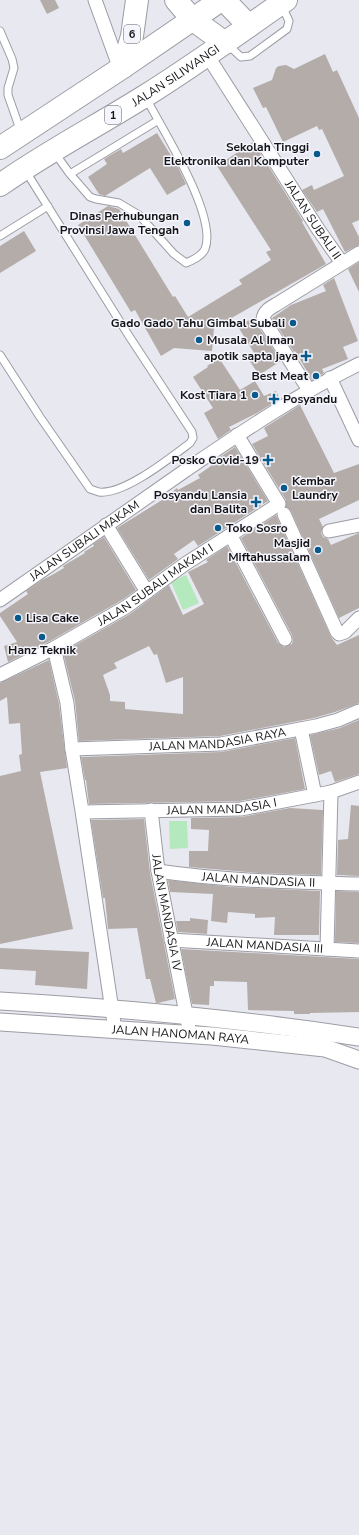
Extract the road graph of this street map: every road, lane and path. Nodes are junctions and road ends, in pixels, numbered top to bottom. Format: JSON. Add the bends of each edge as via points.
{"nodes":[{"id":1,"x":95,"y":0,"type":"edge"},
{"id":2,"x":137,"y":0,"type":"edge"},
{"id":3,"x":176,"y":0,"type":"edge"},
{"id":4,"x":223,"y":0,"type":"edge"},
{"id":5,"x":283,"y":2,"type":"edge"},
{"id":6,"x":192,"y":19,"type":"junction"},
{"id":7,"x":249,"y":26,"type":"junction"},
{"id":8,"x":0,"y":32,"type":"edge"},
{"id":9,"x":225,"y":43,"type":"junction"},
{"id":10,"x":207,"y":55,"type":"junction"},
{"id":11,"x":121,"y":68,"type":"junction"},
{"id":12,"x":145,"y":96,"type":"junction"},
{"id":13,"x":157,"y":121,"type":"junction"},
{"id":14,"x":21,"y":134,"type":"junction"},
{"id":15,"x":0,"y":148,"type":"edge"},
{"id":16,"x":53,"y":150,"type":"junction"},
{"id":17,"x":24,"y":168,"type":"junction"},
{"id":18,"x":70,"y":174,"type":"junction"},
{"id":19,"x":0,"y":185,"type":"edge"},
{"id":20,"x":48,"y":206,"type":"junction"},
{"id":21,"x":0,"y":236,"type":"edge"},
{"id":22,"x":359,"y":253,"type":"edge"},
{"id":23,"x":342,"y":263,"type":"junction"},
{"id":24,"x":0,"y":355,"type":"edge"},
{"id":25,"x":359,"y":364,"type":"edge"},
{"id":26,"x":330,"y":378,"type":"junction"},
{"id":27,"x":309,"y":390,"type":"junction"},
{"id":28,"x":237,"y":435,"type":"junction"},
{"id":29,"x":359,"y":440,"type":"edge"},
{"id":30,"x":284,"y":514,"type":"dead end"},
{"id":31,"x":106,"y":525,"type":"junction"},
{"id":32,"x":359,"y":525,"type":"edge"},
{"id":33,"x":329,"y":531,"type":"dead end"},
{"id":34,"x":231,"y":536,"type":"junction"},
{"id":35,"x":147,"y":592,"type":"junction"},
{"id":36,"x":0,"y":600,"type":"edge"},
{"id":37,"x":359,"y":618,"type":"edge"},
{"id":38,"x":285,"y":639,"type":"dead end"},
{"id":39,"x":54,"y":648,"type":"junction"},
{"id":40,"x":0,"y":675,"type":"edge"},
{"id":41,"x":359,"y":711,"type":"edge"},
{"id":42,"x":301,"y":729,"type":"junction"},
{"id":43,"x":72,"y":749,"type":"junction"},
{"id":44,"x":359,"y":782,"type":"edge"},
{"id":45,"x":331,"y":792,"type":"junction"},
{"id":46,"x":315,"y":796,"type":"junction"},
{"id":47,"x":151,"y":810,"type":"junction"},
{"id":48,"x":82,"y":812,"type":"junction"},
{"id":49,"x":158,"y":871,"type":"junction"},
{"id":50,"x":329,"y":883,"type":"junction"},
{"id":51,"x":359,"y":884,"type":"edge"},
{"id":52,"x":171,"y":940,"type":"junction"},
{"id":53,"x":327,"y":949,"type":"junction"},
{"id":54,"x":359,"y":951,"type":"edge"},
{"id":55,"x":0,"y":1001,"type":"edge"},
{"id":56,"x":112,"y":1008,"type":"junction"},
{"id":57,"x":186,"y":1015,"type":"junction"},
{"id":58,"x":0,"y":1022,"type":"edge"},
{"id":59,"x":115,"y":1030,"type":"junction"},
{"id":60,"x":190,"y":1034,"type":"junction"},
{"id":61,"x":359,"y":1036,"type":"edge"},
{"id":62,"x":359,"y":1060,"type":"edge"}],
"edges":[{"from":1,"to":11,"type":"street"},
{"from":2,"to":11,"type":"highway","number":"6","via":[[132,36]]},
{"from":3,"to":6,"type":"highway"},
{"from":4,"to":6,"type":"highway"},
{"from":4,"to":7,"type":"highway"},
{"from":5,"to":7,"type":"highway","name":"JALAN SILIWANGI","number":"1"},
{"from":5,"to":9,"type":"lane","via":[[290,21],[287,29],[250,56],[241,57]]},
{"from":6,"to":9,"type":"highway"},
{"from":6,"to":11,"type":"highway"},
{"from":7,"to":9,"type":"highway","name":"JALAN SILIWANGI","number":"1"},
{"from":8,"to":14,"type":"lane","via":[[14,68],[8,95]]},
{"from":9,"to":10,"type":"highway","name":"JALAN SILIWANGI","number":"1"},
{"from":10,"to":12,"type":"highway","name":"JALAN SILIWANGI","number":"1"},
{"from":10,"to":23,"type":"street","name":"JALAN SUBALI II"},
{"from":11,"to":14,"type":"highway"},
{"from":12,"to":13,"type":"lane"},
{"from":12,"to":16,"type":"highway","name":"JALAN SILIWANGI","number":"1"},
{"from":13,"to":18,"type":"lane"},
{"from":13,"to":18,"type":"lane","via":[[193,185],[204,217],[208,240],[205,250],[197,258],[186,263],[174,254],[139,215],[119,203],[90,197]]},
{"from":14,"to":15,"type":"highway"},
{"from":16,"to":17,"type":"highway","name":"JALAN SILIWANGI","number":"1"},
{"from":16,"to":18,"type":"lane"},
{"from":17,"to":19,"type":"highway","name":"JALAN SILIWANGI","number":"1"},
{"from":17,"to":20,"type":"lane"},
{"from":20,"to":21,"type":"lane"},
{"from":20,"to":24,"type":"lane","via":[[192,432],[193,438],[190,443],[153,470],[122,488],[107,492],[90,489]]},
{"from":22,"to":23,"type":"street"},
{"from":23,"to":27,"type":"street","via":[[264,314],[263,319]]},
{"from":25,"to":26,"type":"street","name":"JALAN SUBALI MAKAM"},
{"from":26,"to":27,"type":"street","name":"JALAN SUBALI MAKAM"},
{"from":26,"to":29,"type":"street"},
{"from":27,"to":28,"type":"street","name":"JALAN SUBALI MAKAM"},
{"from":28,"to":31,"type":"street","name":"JALAN SUBALI MAKAM"},
{"from":28,"to":34,"type":"street","name":"JALAN SUBALI MAKAM I","via":[[279,504]]},
{"from":30,"to":37,"type":"street","via":[[337,632],[345,632]]},
{"from":31,"to":35,"type":"street"},
{"from":31,"to":36,"type":"street","name":"JALAN SUBALI MAKAM"},
{"from":32,"to":33,"type":"street"},
{"from":34,"to":35,"type":"street","name":"JALAN SUBALI MAKAM I","via":[[184,564]]},
{"from":34,"to":38,"type":"street"},
{"from":35,"to":39,"type":"street","name":"JALAN SUBALI MAKAM I","via":[[126,607]]},
{"from":39,"to":40,"type":"street","name":"JALAN SUBALI MAKAM I"},
{"from":39,"to":43,"type":"street","via":[[67,703]]},
{"from":41,"to":42,"type":"street","name":"JALAN MANDASIA RAYA","via":[[338,720]]},
{"from":42,"to":43,"type":"street","name":"JALAN MANDASIA RAYA","via":[[221,744]]},
{"from":42,"to":46,"type":"street"},
{"from":43,"to":48,"type":"street"},
{"from":44,"to":45,"type":"street","name":"JALAN MANDASIA I"},
{"from":45,"to":46,"type":"street","name":"JALAN MANDASIA I"},
{"from":45,"to":50,"type":"street"},
{"from":46,"to":47,"type":"street","name":"JALAN MANDASIA I","via":[[240,809]]},
{"from":47,"to":48,"type":"street","name":"JALAN MANDASIA I"},
{"from":47,"to":49,"type":"street","name":"JALAN MANDASIA IV"},
{"from":48,"to":56,"type":"street"},
{"from":49,"to":50,"type":"street","name":"JALAN MANDASIA II","via":[[185,875]]},
{"from":49,"to":52,"type":"street","name":"JALAN MANDASIA IV"},
{"from":50,"to":51,"type":"street","name":"JALAN MANDASIA II"},
{"from":50,"to":53,"type":"street"},
{"from":52,"to":53,"type":"street","name":"JALAN MANDASIA III"},
{"from":52,"to":57,"type":"street","name":"JALAN MANDASIA IV"},
{"from":53,"to":54,"type":"street","name":"JALAN MANDASIA III"},
{"from":55,"to":56,"type":"street","name":"JALAN HANOMAN RAYA"},
{"from":56,"to":57,"type":"street","name":"JALAN HANOMAN RAYA"},
{"from":56,"to":59,"type":"street"},
{"from":57,"to":60,"type":"street","name":"JALAN MANDASIA IV"},
{"from":57,"to":61,"type":"street","name":"JALAN HANOMAN RAYA"},
{"from":58,"to":59,"type":"street","name":"JALAN HANOMAN RAYA"},
{"from":59,"to":60,"type":"street","name":"JALAN HANOMAN RAYA"},
{"from":60,"to":62,"type":"street","name":"JALAN HANOMAN RAYA","via":[[324,1048]]}]}
